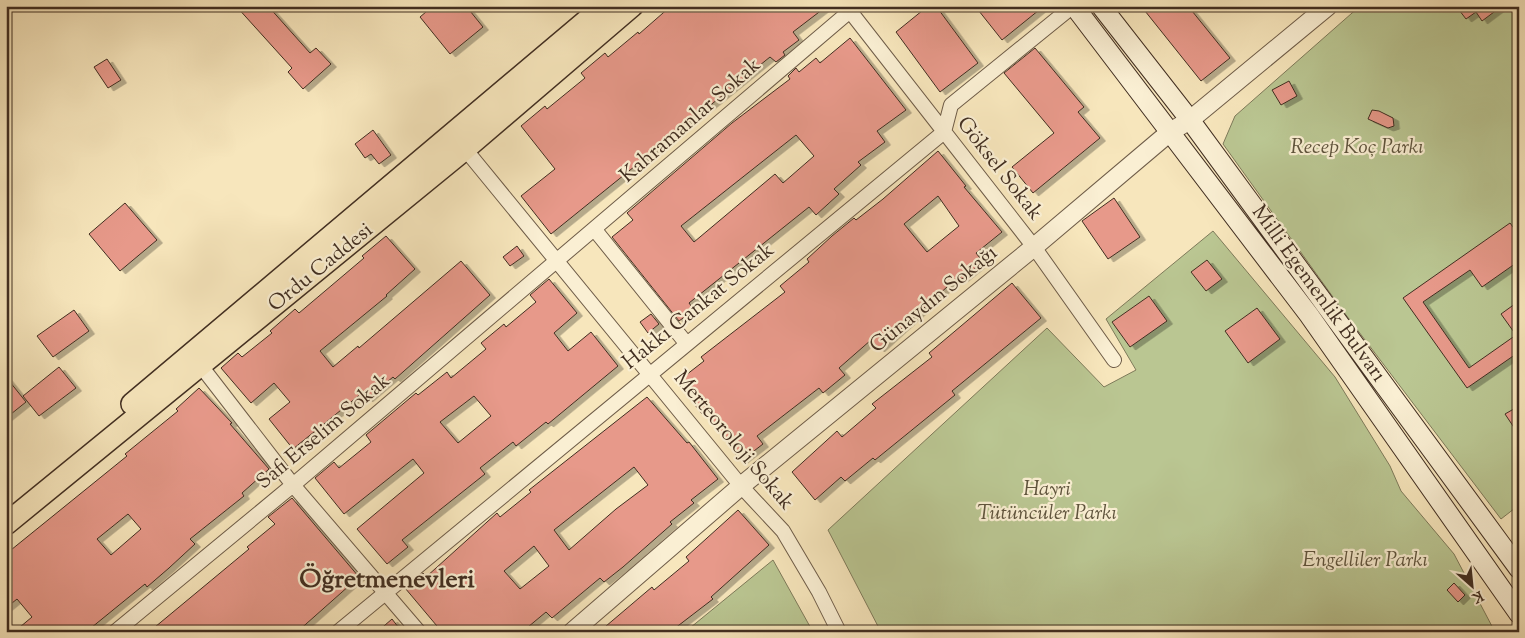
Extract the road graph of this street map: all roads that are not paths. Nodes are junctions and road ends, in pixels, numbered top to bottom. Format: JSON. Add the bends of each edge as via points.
{"nodes":[{"id":1,"x":604,"y":6,"type":"edge"},
{"id":2,"x":632,"y":6,"type":"edge"},
{"id":3,"x":1073,"y":6,"type":"edge"},
{"id":4,"x":1100,"y":6,"type":"edge"},
{"id":5,"x":1328,"y":6,"type":"edge"},
{"id":6,"x":848,"y":9,"type":"edge"},
{"id":7,"x":1190,"y":120,"type":"junction"},
{"id":8,"x":944,"y":132,"type":"junction"},
{"id":9,"x":1170,"y":132,"type":"junction"},
{"id":10,"x":465,"y":149,"type":"junction"},
{"id":11,"x":595,"y":230,"type":"junction"},
{"id":12,"x":1034,"y":247,"type":"junction"},
{"id":13,"x":558,"y":262,"type":"junction"},
{"id":14,"x":686,"y":343,"type":"junction"},
{"id":15,"x":1114,"y":360,"type":"dead end"},
{"id":16,"x":201,"y":366,"type":"junction"},
{"id":17,"x":650,"y":374,"type":"junction"},
{"id":18,"x":293,"y":485,"type":"junction"},
{"id":19,"x":741,"y":486,"type":"junction"},
{"id":20,"x":6,"y":509,"type":"edge"},
{"id":21,"x":6,"y":524,"type":"edge"},
{"id":22,"x":1519,"y":569,"type":"edge"},
{"id":23,"x":385,"y":593,"type":"junction"},
{"id":24,"x":1515,"y":609,"type":"edge"},
{"id":25,"x":115,"y":632,"type":"edge"},
{"id":26,"x":338,"y":632,"type":"edge"},
{"id":27,"x":419,"y":632,"type":"edge"},
{"id":28,"x":572,"y":632,"type":"edge"},
{"id":29,"x":839,"y":632,"type":"edge"}],
"edges":[{"from":1,"to":20,"type":"main road","name":"Ordu Caddesi"},
{"from":2,"to":10,"type":"main road","name":"Ordu Caddesi"},
{"from":3,"to":8,"type":"street","via":[[951,105]]},
{"from":3,"to":9,"type":"main road","name":"Milli Egemenlik Bulvarı"},
{"from":4,"to":7,"type":"main road","name":"Milli Egemenlik Bulvarı"},
{"from":5,"to":7,"type":"street","name":"Günaydın Sokağı"},
{"from":6,"to":8,"type":"street","name":"Göksel Sokak"},
{"from":6,"to":11,"type":"street","name":"Kahramanlar Sokak"},
{"from":7,"to":9,"type":"street","name":"Günaydın Sokağı"},
{"from":7,"to":22,"type":"main road","name":"Milli Egemenlik Bulvarı"},
{"from":8,"to":12,"type":"street","name":"Göksel Sokak"},
{"from":8,"to":14,"type":"street","name":"Hakkı Cankat Sokak"},
{"from":9,"to":12,"type":"street","name":"Günaydın Sokağı"},
{"from":9,"to":24,"type":"main road","name":"Milli Egemenlik Bulvarı","via":[[1309,315]]},
{"from":10,"to":13,"type":"street","name":"Merteoroloji Sokak"},
{"from":10,"to":16,"type":"main road","name":"Ordu Caddesi"},
{"from":11,"to":13,"type":"street","name":"Kahramanlar Sokak"},
{"from":11,"to":14,"type":"street"},
{"from":12,"to":15,"type":"street","name":"Göksel Sokak"},
{"from":12,"to":19,"type":"street","name":"Günaydın Sokağı"},
{"from":13,"to":17,"type":"street","name":"Merteoroloji Sokak"},
{"from":13,"to":18,"type":"street","name":"Safi Erselim Sokak"},
{"from":14,"to":17,"type":"street","name":"Hakkı Cankat Sokak"},
{"from":16,"to":18,"type":"street"},
{"from":16,"to":21,"type":"main road","name":"Ordu Caddesi"},
{"from":17,"to":19,"type":"street","name":"Merteoroloji Sokak"},
{"from":17,"to":23,"type":"street","name":"Hakkı Cankat Sokak"},
{"from":18,"to":23,"type":"street"},
{"from":18,"to":25,"type":"street","name":"Safi Erselim Sokak"},
{"from":19,"to":28,"type":"street","name":"Günaydın Sokağı"},
{"from":19,"to":29,"type":"street","name":"Merteoroloji Sokak","via":[[783,531],[820,592]]},
{"from":23,"to":26,"type":"street","name":"Hakkı Cankat Sokak"},
{"from":23,"to":27,"type":"street"}]}
